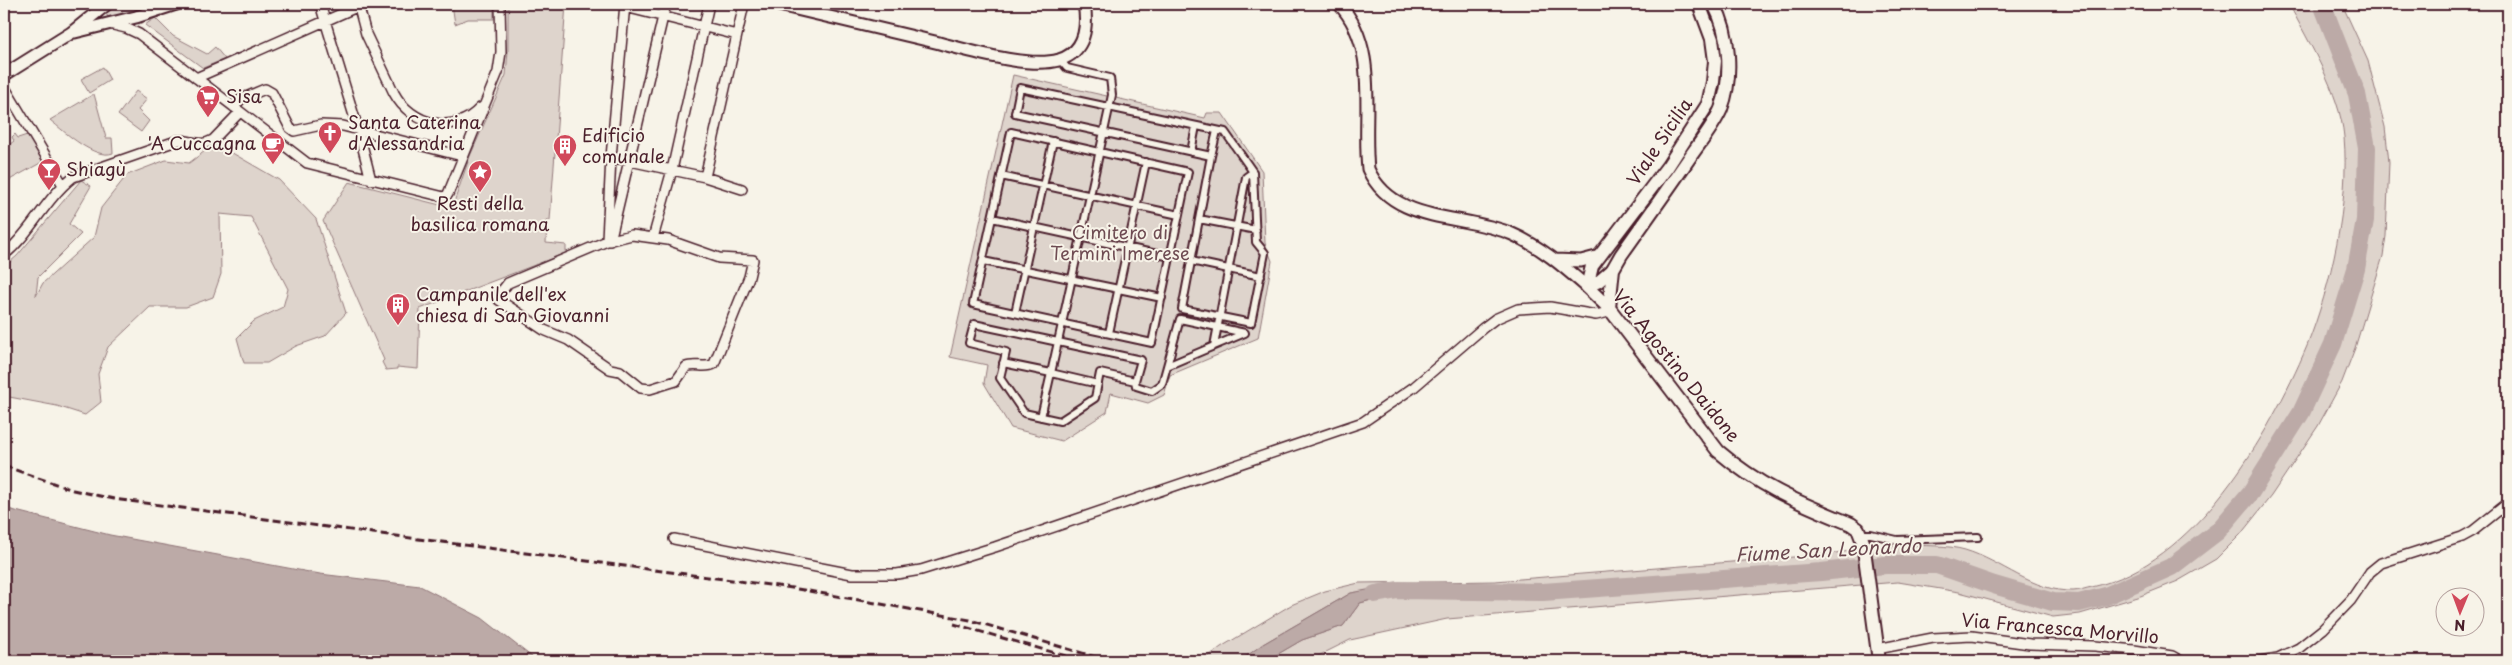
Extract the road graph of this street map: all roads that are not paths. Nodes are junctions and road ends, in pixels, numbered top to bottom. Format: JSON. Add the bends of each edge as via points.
{"nodes":[{"id":1,"x":107,"y":4,"type":"edge"},
{"id":2,"x":176,"y":4,"type":"edge"},
{"id":3,"x":320,"y":4,"type":"edge"},
{"id":4,"x":500,"y":4,"type":"edge"},
{"id":5,"x":666,"y":4,"type":"edge"},
{"id":6,"x":709,"y":4,"type":"edge"},
{"id":7,"x":744,"y":4,"type":"edge"},
{"id":8,"x":776,"y":4,"type":"edge"},
{"id":9,"x":1084,"y":4,"type":"edge"},
{"id":10,"x":1339,"y":4,"type":"edge"},
{"id":11,"x":1699,"y":4,"type":"edge"},
{"id":12,"x":1714,"y":4,"type":"edge"},
{"id":13,"x":359,"y":5,"type":"edge"},
{"id":14,"x":625,"y":5,"type":"edge"},
{"id":15,"x":96,"y":12,"type":"junction"},
{"id":16,"x":664,"y":16,"type":"junction"},
{"id":17,"x":326,"y":20,"type":"junction"},
{"id":18,"x":103,"y":24,"type":"junction"},
{"id":19,"x":704,"y":26,"type":"junction"},
{"id":20,"x":71,"y":33,"type":"junction"},
{"id":21,"x":737,"y":35,"type":"junction"},
{"id":22,"x":1060,"y":60,"type":"junction"},
{"id":23,"x":4,"y":75,"type":"edge"},
{"id":24,"x":196,"y":78,"type":"junction"},
{"id":25,"x":4,"y":86,"type":"edge"},
{"id":26,"x":484,"y":104,"type":"junction"},
{"id":27,"x":1109,"y":108,"type":"junction"},
{"id":28,"x":237,"y":109,"type":"junction"},
{"id":29,"x":1196,"y":126,"type":"junction"},
{"id":30,"x":358,"y":129,"type":"junction"},
{"id":31,"x":1217,"y":131,"type":"junction"},
{"id":32,"x":1104,"y":132,"type":"junction"},
{"id":33,"x":1053,"y":141,"type":"junction"},
{"id":34,"x":1099,"y":152,"type":"junction"},
{"id":35,"x":1190,"y":152,"type":"junction"},
{"id":36,"x":462,"y":156,"type":"junction"},
{"id":37,"x":1212,"y":156,"type":"junction"},
{"id":38,"x":611,"y":157,"type":"junction"},
{"id":39,"x":630,"y":161,"type":"junction"},
{"id":40,"x":1146,"y":162,"type":"junction"},
{"id":41,"x":672,"y":170,"type":"junction"},
{"id":42,"x":1253,"y":172,"type":"junction"},
{"id":43,"x":1002,"y":176,"type":"junction"},
{"id":44,"x":705,"y":177,"type":"junction"},
{"id":45,"x":371,"y":180,"type":"junction"},
{"id":46,"x":63,"y":185,"type":"junction"},
{"id":47,"x":1043,"y":185,"type":"junction"},
{"id":48,"x":742,"y":189,"type":"dead end"},
{"id":49,"x":1090,"y":195,"type":"junction"},
{"id":50,"x":1137,"y":205,"type":"junction"},
{"id":51,"x":1179,"y":215,"type":"junction"},
{"id":52,"x":992,"y":218,"type":"junction"},
{"id":53,"x":1199,"y":220,"type":"junction"},
{"id":54,"x":1033,"y":227,"type":"junction"},
{"id":55,"x":1237,"y":227,"type":"junction"},
{"id":56,"x":1256,"y":230,"type":"junction"},
{"id":57,"x":1080,"y":237,"type":"junction"},
{"id":58,"x":653,"y":238,"type":"junction"},
{"id":59,"x":608,"y":241,"type":"junction"},
{"id":60,"x":1127,"y":248,"type":"junction"},
{"id":61,"x":4,"y":255,"type":"edge"},
{"id":62,"x":1600,"y":256,"type":"junction"},
{"id":63,"x":1171,"y":257,"type":"junction"},
{"id":64,"x":1555,"y":260,"type":"junction"},
{"id":65,"x":983,"y":261,"type":"junction"},
{"id":66,"x":1191,"y":261,"type":"junction"},
{"id":67,"x":1024,"y":269,"type":"junction"},
{"id":68,"x":1229,"y":269,"type":"junction"},
{"id":69,"x":1613,"y":269,"type":"junction"},
{"id":70,"x":1261,"y":276,"type":"junction"},
{"id":71,"x":1072,"y":279,"type":"junction"},
{"id":72,"x":1587,"y":287,"type":"junction"},
{"id":73,"x":1119,"y":289,"type":"junction"},
{"id":74,"x":1162,"y":298,"type":"junction"},
{"id":75,"x":1609,"y":308,"type":"junction"},
{"id":76,"x":1015,"y":313,"type":"junction"},
{"id":77,"x":1220,"y":317,"type":"junction"},
{"id":78,"x":1062,"y":323,"type":"junction"},
{"id":79,"x":1218,"y":327,"type":"junction"},
{"id":80,"x":1109,"y":333,"type":"junction"},
{"id":81,"x":1058,"y":342,"type":"junction"},
{"id":82,"x":1214,"y":346,"type":"junction"},
{"id":83,"x":1003,"y":363,"type":"junction"},
{"id":84,"x":1167,"y":366,"type":"junction"},
{"id":85,"x":1051,"y":373,"type":"junction"},
{"id":86,"x":1136,"y":381,"type":"junction"},
{"id":87,"x":1098,"y":384,"type":"junction"},
{"id":88,"x":1041,"y":417,"type":"junction"},
{"id":89,"x":2506,"y":509,"type":"edge"},
{"id":90,"x":1978,"y":536,"type":"dead end"},
{"id":91,"x":1862,"y":538,"type":"junction"},
{"id":92,"x":674,"y":539,"type":"dead end"},
{"id":93,"x":1878,"y":655,"type":"edge"},
{"id":94,"x":2181,"y":661,"type":"edge"},
{"id":95,"x":2260,"y":661,"type":"edge"}],
"edges":[{"from":1,"to":15,"type":"street"},
{"from":2,"to":18,"type":"street"},
{"from":3,"to":17,"type":"street"},
{"from":4,"to":26,"type":"street","via":[[498,72]]},
{"from":5,"to":16,"type":"street"},
{"from":6,"to":19,"type":"street"},
{"from":7,"to":21,"type":"street"},
{"from":8,"to":22,"type":"street","via":[[1000,58]]},
{"from":9,"to":22,"type":"street","via":[[1085,31],[1080,44]]},
{"from":10,"to":64,"type":"street","via":[[1355,28],[1367,70],[1366,153],[1373,181],[1397,202],[1421,213],[1513,234]]},
{"from":11,"to":62,"type":"main road","name":"Viale Sicilia","via":[[1712,39],[1714,61],[1714,82],[1708,104],[1668,166]]},
{"from":12,"to":69,"type":"main road","name":"Viale Sicilia","via":[[1725,36],[1728,61],[1721,109],[1620,254]]},
{"from":13,"to":17,"type":"street"},
{"from":13,"to":26,"type":"street","via":[[366,34],[394,93],[413,115],[429,122],[453,124],[467,119]]},
{"from":14,"to":16,"type":"street"},
{"from":14,"to":38,"type":"street"},
{"from":15,"to":18,"type":"street"},
{"from":15,"to":20,"type":"street"},
{"from":16,"to":19,"type":"street"},
{"from":16,"to":39,"type":"street"},
{"from":17,"to":24,"type":"street"},
{"from":17,"to":30,"type":"street"},
{"from":18,"to":20,"type":"street"},
{"from":18,"to":24,"type":"street","via":[[139,34]]},
{"from":19,"to":21,"type":"street"},
{"from":19,"to":41,"type":"street"},
{"from":20,"to":23,"type":"street"},
{"from":21,"to":44,"type":"street"},
{"from":22,"to":27,"type":"street","via":[[1067,68],[1110,78],[1112,95]]},
{"from":24,"to":28,"type":"street"},
{"from":25,"to":46,"type":"street"},
{"from":26,"to":36,"type":"street"},
{"from":27,"to":29,"type":"street"},
{"from":27,"to":32,"type":"street"},
{"from":27,"to":32,"type":"street","via":[[1020,88],[1015,112]]},
{"from":28,"to":30,"type":"street","via":[[241,99],[265,89],[272,93],[292,130],[321,125]]},
{"from":28,"to":45,"type":"street","via":[[307,163]]},
{"from":28,"to":46,"type":"street","via":[[207,144],[179,140],[83,172]]},
{"from":29,"to":31,"type":"street"},
{"from":29,"to":35,"type":"street"},
{"from":30,"to":36,"type":"street"},
{"from":30,"to":45,"type":"street"},
{"from":31,"to":37,"type":"street"},
{"from":31,"to":42,"type":"street","via":[[1225,132]]},
{"from":32,"to":34,"type":"street"},
{"from":32,"to":35,"type":"street"},
{"from":33,"to":34,"type":"street"},
{"from":33,"to":43,"type":"street","via":[[1011,132]]},
{"from":33,"to":47,"type":"street"},
{"from":34,"to":40,"type":"street"},
{"from":34,"to":49,"type":"street"},
{"from":35,"to":37,"type":"street"},
{"from":36,"to":45,"type":"street","via":[[448,194],[442,197]]},
{"from":37,"to":53,"type":"street"},
{"from":38,"to":39,"type":"street"},
{"from":38,"to":59,"type":"street"},
{"from":39,"to":41,"type":"street"},
{"from":39,"to":59,"type":"street"},
{"from":40,"to":50,"type":"street"},
{"from":40,"to":51,"type":"street","via":[[1188,172]]},
{"from":41,"to":44,"type":"street"},
{"from":41,"to":58,"type":"street"},
{"from":42,"to":55,"type":"street","via":[[1246,177]]},
{"from":42,"to":56,"type":"street"},
{"from":43,"to":47,"type":"street"},
{"from":43,"to":52,"type":"street"},
{"from":44,"to":48,"type":"street"},
{"from":46,"to":61,"type":"street"},
{"from":47,"to":49,"type":"street"},
{"from":47,"to":54,"type":"street"},
{"from":49,"to":50,"type":"street"},
{"from":49,"to":57,"type":"street"},
{"from":50,"to":51,"type":"street"},
{"from":50,"to":60,"type":"street"},
{"from":51,"to":63,"type":"street"},
{"from":52,"to":54,"type":"street"},
{"from":52,"to":65,"type":"street"},
{"from":53,"to":55,"type":"street"},
{"from":53,"to":66,"type":"street"},
{"from":54,"to":57,"type":"street"},
{"from":54,"to":67,"type":"street"},
{"from":55,"to":56,"type":"street"},
{"from":55,"to":68,"type":"street"},
{"from":56,"to":70,"type":"street","via":[[1256,242],[1265,253]]},
{"from":57,"to":60,"type":"street"},
{"from":57,"to":71,"type":"street"},
{"from":58,"to":59,"type":"street","via":[[632,235]]},
{"from":58,"to":59,"type":"street","via":[[719,258],[753,260],[714,364],[708,367],[691,365],[676,381],[645,389],[499,300],[498,296],[508,283]]},
{"from":60,"to":63,"type":"street"},
{"from":60,"to":73,"type":"street"},
{"from":62,"to":64,"type":"street","via":[[1581,261]]},
{"from":62,"to":72,"type":"main road","name":"Viale Sicilia","via":[[1592,266]]},
{"from":63,"to":74,"type":"street"},
{"from":64,"to":72,"type":"street"},
{"from":65,"to":67,"type":"street"},
{"from":65,"to":76,"type":"street","via":[[974,304]]},
{"from":66,"to":68,"type":"street"},
{"from":66,"to":77,"type":"street","via":[[1182,309]]},
{"from":67,"to":71,"type":"street"},
{"from":67,"to":76,"type":"street"},
{"from":68,"to":70,"type":"street"},
{"from":68,"to":77,"type":"street"},
{"from":69,"to":72,"type":"street"},
{"from":69,"to":75,"type":"main road"},
{"from":70,"to":77,"type":"street","via":[[1251,323]]},
{"from":71,"to":73,"type":"street"},
{"from":71,"to":78,"type":"street"},
{"from":72,"to":75,"type":"main road","name":"Via Agostino Daidone"},
{"from":73,"to":74,"type":"street"},
{"from":73,"to":80,"type":"street"},
{"from":74,"to":80,"type":"street","via":[[1152,343]]},
{"from":75,"to":91,"type":"main road","name":"Via Agostino Daidone","via":[[1718,451],[1740,470],[1784,497],[1851,524]]},
{"from":75,"to":92,"type":"street","via":[[1605,313],[1596,315],[1550,307],[1518,309],[1495,319],[1414,387],[1362,422],[921,570],[896,574],[852,574]]},
{"from":76,"to":78,"type":"street"},
{"from":77,"to":79,"type":"street"},
{"from":78,"to":80,"type":"street"},
{"from":78,"to":81,"type":"street"},
{"from":79,"to":82,"type":"street"},
{"from":79,"to":82,"type":"street","via":[[1245,333]]},
{"from":79,"to":84,"type":"street","via":[[1180,319]]},
{"from":81,"to":83,"type":"street","via":[[974,324],[969,343],[1006,352]]},
{"from":81,"to":85,"type":"street"},
{"from":81,"to":86,"type":"street","via":[[1141,360]]},
{"from":82,"to":84,"type":"street"},
{"from":83,"to":85,"type":"street"},
{"from":83,"to":88,"type":"street","via":[[1000,378],[1024,413]]},
{"from":84,"to":86,"type":"street","via":[[1162,384],[1152,390],[1136,386]]},
{"from":85,"to":87,"type":"street"},
{"from":85,"to":88,"type":"street"},
{"from":86,"to":87,"type":"street","via":[[1100,373]]},
{"from":87,"to":88,"type":"street","via":[[1094,398],[1060,421]]},
{"from":89,"to":95,"type":"street","via":[[2462,537],[2382,563],[2370,572],[2351,600],[2300,648],[2278,658]]},
{"from":90,"to":91,"type":"street","via":[[1897,540],[1871,534]]},
{"from":91,"to":93,"type":"main road"},
{"from":93,"to":94,"type":"street","name":"Via Francesca Morvillo","via":[[1933,638],[1972,636],[2030,644],[2134,650],[2172,656]]}]}
